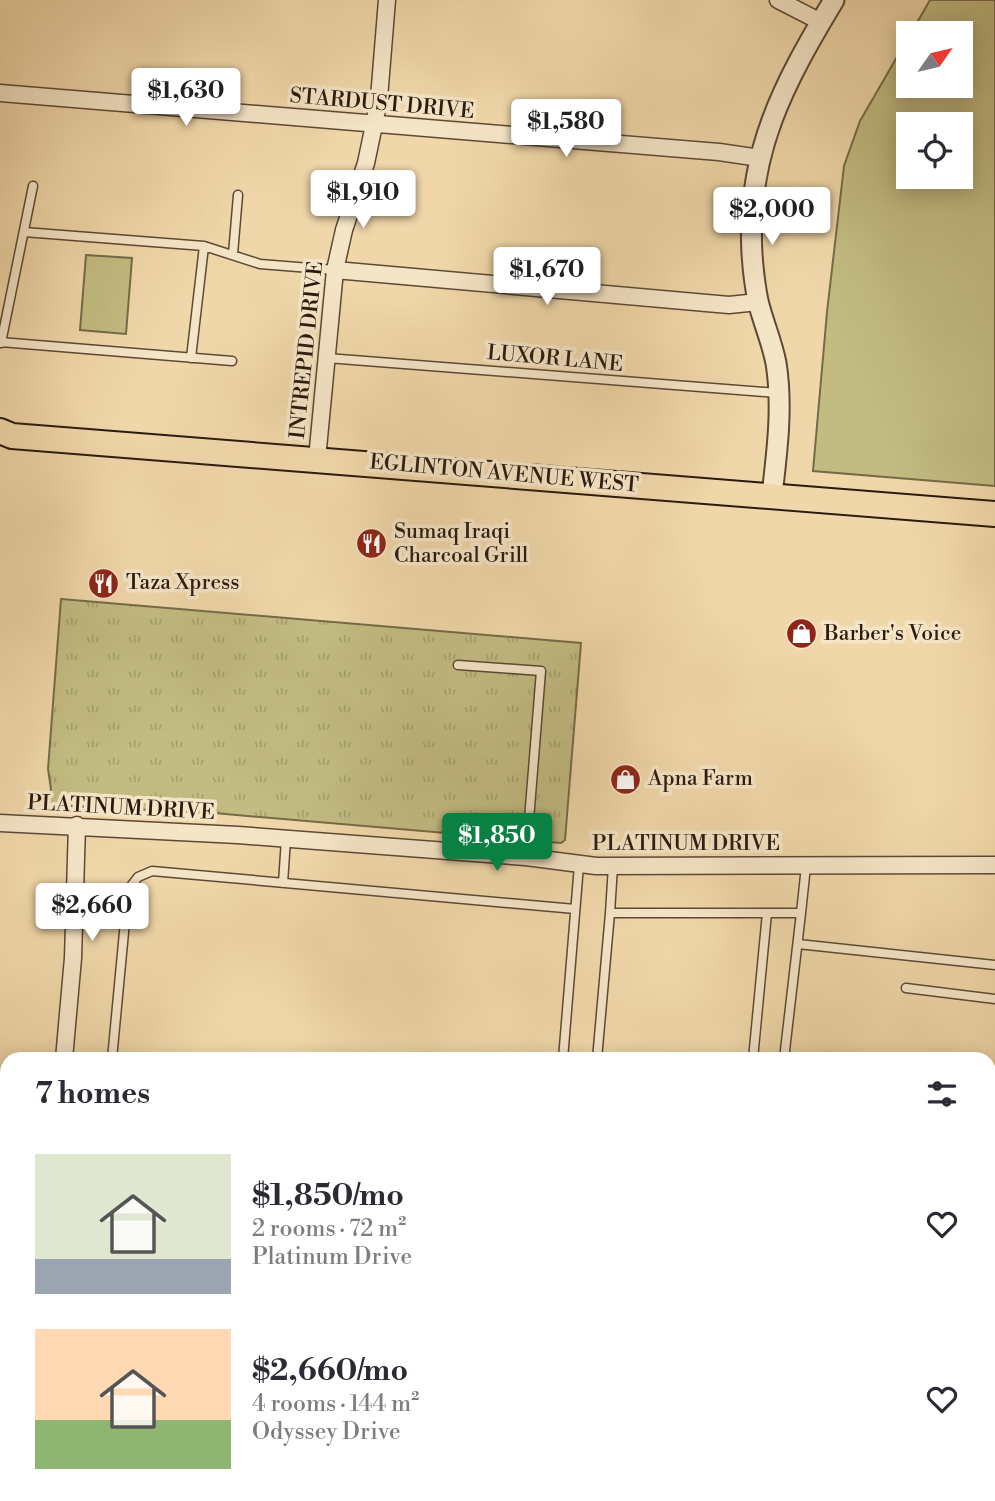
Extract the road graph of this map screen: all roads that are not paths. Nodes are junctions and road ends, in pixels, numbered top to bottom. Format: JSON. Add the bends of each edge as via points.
{"nodes":[{"id":1,"x":387,"y":0,"type":"edge"},
{"id":2,"x":778,"y":0,"type":"edge"},
{"id":3,"x":834,"y":0,"type":"edge"},
{"id":4,"x":821,"y":22,"type":"junction"},
{"id":5,"x":0,"y":93,"type":"edge"},
{"id":6,"x":374,"y":125,"type":"junction"},
{"id":7,"x":760,"y":158,"type":"junction"},
{"id":8,"x":33,"y":186,"type":"dead end"},
{"id":9,"x":238,"y":195,"type":"dead end"},
{"id":10,"x":24,"y":232,"type":"junction"},
{"id":11,"x":204,"y":246,"type":"junction"},
{"id":12,"x":233,"y":254,"type":"junction"},
{"id":13,"x":335,"y":270,"type":"junction"},
{"id":14,"x":758,"y":302,"type":"junction"},
{"id":15,"x":1,"y":343,"type":"edge"},
{"id":16,"x":191,"y":358,"type":"junction"},
{"id":17,"x":327,"y":358,"type":"junction"},
{"id":18,"x":232,"y":361,"type":"dead end"},
{"id":19,"x":780,"y":394,"type":"junction"},
{"id":20,"x":4,"y":435,"type":"edge"},
{"id":21,"x":317,"y":459,"type":"junction"},
{"id":22,"x":772,"y":495,"type":"junction"},
{"id":23,"x":995,"y":514,"type":"edge"},
{"id":24,"x":458,"y":664,"type":"dead end"},
{"id":25,"x":0,"y":822,"type":"edge"},
{"id":26,"x":77,"y":825,"type":"junction"},
{"id":27,"x":286,"y":839,"type":"junction"},
{"id":28,"x":526,"y":857,"type":"junction"},
{"id":29,"x":579,"y":865,"type":"junction"},
{"id":30,"x":995,"y":865,"type":"edge"},
{"id":31,"x":613,"y":866,"type":"junction"},
{"id":32,"x":806,"y":866,"type":"junction"},
{"id":33,"x":283,"y":883,"type":"junction"},
{"id":34,"x":575,"y":909,"type":"junction"},
{"id":35,"x":610,"y":913,"type":"junction"},
{"id":36,"x":767,"y":913,"type":"junction"},
{"id":37,"x":801,"y":913,"type":"junction"},
{"id":38,"x":797,"y":944,"type":"junction"},
{"id":39,"x":995,"y":965,"type":"edge"},
{"id":40,"x":906,"y":988,"type":"dead end"},
{"id":41,"x":995,"y":999,"type":"edge"},
{"id":42,"x":65,"y":1052,"type":"edge"},
{"id":43,"x":113,"y":1052,"type":"edge"},
{"id":44,"x":564,"y":1052,"type":"edge"},
{"id":45,"x":598,"y":1052,"type":"edge"},
{"id":46,"x":754,"y":1052,"type":"edge"},
{"id":47,"x":785,"y":1052,"type":"edge"}],
"edges":[{"from":1,"to":6,"type":"street","name":"INTREPID DRIVE"},
{"from":2,"to":4,"type":"street"},
{"from":3,"to":4,"type":"street"},
{"from":4,"to":7,"type":"street","via":[[784,86]]},
{"from":5,"to":6,"type":"street","name":"STARDUST DRIVE"},
{"from":6,"to":7,"type":"street","name":"STARDUST DRIVE"},
{"from":6,"to":13,"type":"street","name":"INTREPID DRIVE"},
{"from":7,"to":14,"type":"street","via":[[752,227]]},
{"from":8,"to":10,"type":"lane"},
{"from":9,"to":12,"type":"lane"},
{"from":10,"to":11,"type":"lane"},
{"from":10,"to":15,"type":"lane"},
{"from":11,"to":12,"type":"lane"},
{"from":11,"to":16,"type":"lane"},
{"from":12,"to":13,"type":"lane","via":[[260,264]]},
{"from":13,"to":14,"type":"street","via":[[729,305]]},
{"from":13,"to":17,"type":"street","name":"INTREPID DRIVE"},
{"from":14,"to":19,"type":"street"},
{"from":15,"to":16,"type":"lane"},
{"from":16,"to":18,"type":"lane"},
{"from":17,"to":19,"type":"lane","name":"LUXOR LANE"},
{"from":17,"to":21,"type":"street","name":"INTREPID DRIVE"},
{"from":19,"to":22,"type":"street"},
{"from":20,"to":21,"type":"main road","name":"EGLINTON AVENUE WEST"},
{"from":21,"to":22,"type":"main road","name":"EGLINTON AVENUE WEST"},
{"from":22,"to":23,"type":"main road","name":"EGLINTON AVENUE WEST"},
{"from":24,"to":28,"type":"lane","via":[[541,671]]},
{"from":25,"to":26,"type":"street","name":"PLATINUM DRIVE"},
{"from":26,"to":27,"type":"street","name":"PLATINUM DRIVE"},
{"from":26,"to":42,"type":"street"},
{"from":27,"to":28,"type":"street","name":"PLATINUM DRIVE"},
{"from":27,"to":33,"type":"lane"},
{"from":28,"to":29,"type":"street","name":"PLATINUM DRIVE"},
{"from":29,"to":31,"type":"street","name":"PLATINUM DRIVE"},
{"from":29,"to":34,"type":"lane"},
{"from":30,"to":32,"type":"street","name":"PLATINUM DRIVE"},
{"from":31,"to":32,"type":"street","name":"PLATINUM DRIVE"},
{"from":31,"to":35,"type":"lane"},
{"from":32,"to":37,"type":"lane"},
{"from":33,"to":34,"type":"lane"},
{"from":33,"to":43,"type":"lane","via":[[152,871],[138,877],[128,890]]},
{"from":34,"to":44,"type":"lane"},
{"from":35,"to":36,"type":"lane"},
{"from":35,"to":45,"type":"lane"},
{"from":36,"to":37,"type":"lane"},
{"from":36,"to":46,"type":"lane"},
{"from":37,"to":38,"type":"lane"},
{"from":38,"to":39,"type":"lane"},
{"from":38,"to":47,"type":"lane"},
{"from":40,"to":41,"type":"lane"}]}
